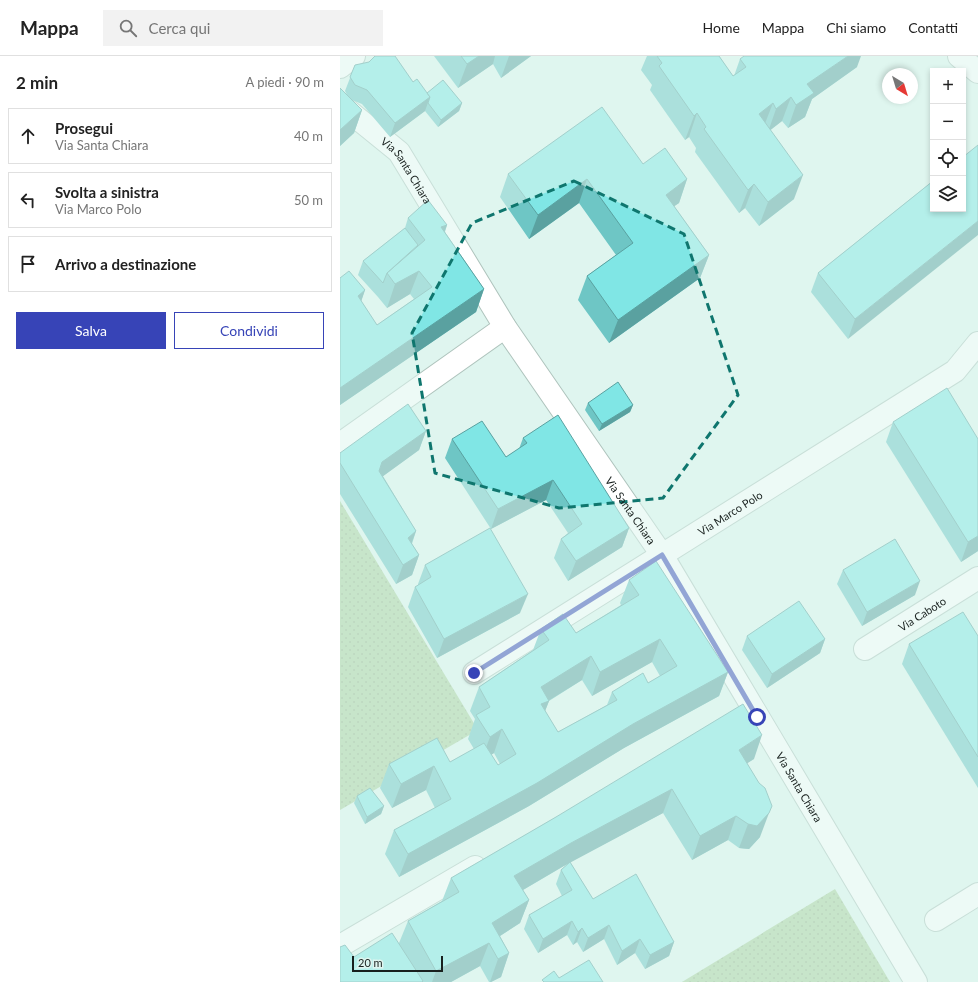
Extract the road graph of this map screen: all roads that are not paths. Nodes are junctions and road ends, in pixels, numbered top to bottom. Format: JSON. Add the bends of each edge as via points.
{"nodes":[{"id":1,"x":354,"y":56,"type":"edge"},
{"id":2,"x":959,"y":56,"type":"edge"},
{"id":3,"x":340,"y":67,"type":"edge"},
{"id":4,"x":978,"y":72,"type":"edge"},
{"id":5,"x":340,"y":104,"type":"edge"},
{"id":6,"x":505,"y":327,"type":"junction"},
{"id":7,"x":978,"y":343,"type":"edge"},
{"id":8,"x":340,"y":444,"type":"edge"},
{"id":9,"x":662,"y":555,"type":"junction"},
{"id":10,"x":978,"y":578,"type":"edge"},
{"id":11,"x":865,"y":649,"type":"dead end"},
{"id":12,"x":474,"y":673,"type":"dead end"},
{"id":13,"x":490,"y":858,"type":"edge"},
{"id":14,"x":978,"y":894,"type":"edge"},
{"id":15,"x":936,"y":920,"type":"dead end"},
{"id":16,"x":340,"y":946,"type":"edge"},
{"id":17,"x":916,"y":982,"type":"edge"}],
"edges":[{"from":1,"to":3,"type":"street"},
{"from":2,"to":4,"type":"street"},
{"from":5,"to":6,"type":"street","name":"Via Santa Chiara","via":[[399,152]]},
{"from":6,"to":8,"type":"street"},
{"from":6,"to":9,"type":"street","name":"Via Santa Chiara"},
{"from":7,"to":9,"type":"street","name":"Via Marco Polo","via":[[955,371]]},
{"from":9,"to":12,"type":"street","name":"Via Marco Polo"},
{"from":9,"to":17,"type":"street","name":"Via Santa Chiara","via":[[743,710]]},
{"from":10,"to":11,"type":"street","name":"Via Caboto"},
{"from":13,"to":16,"type":"street"},
{"from":14,"to":15,"type":"street"}]}
